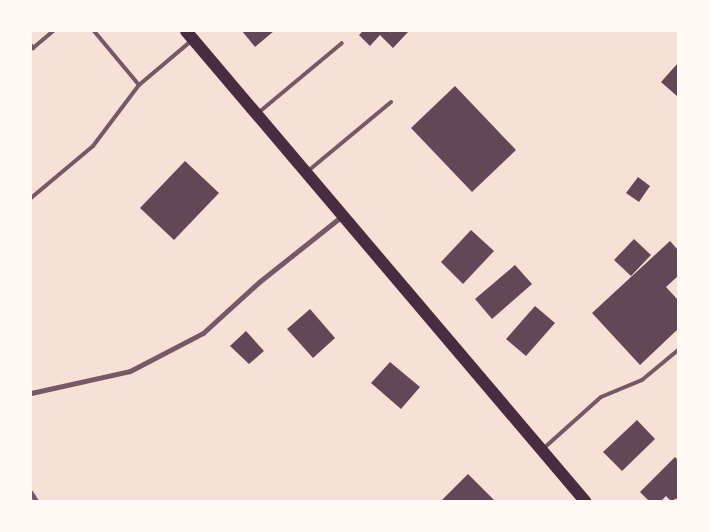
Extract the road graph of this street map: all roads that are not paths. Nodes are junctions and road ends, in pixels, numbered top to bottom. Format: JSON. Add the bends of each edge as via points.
{"nodes":[{"id":1,"x":53,"y":31,"type":"edge"},
{"id":2,"x":94,"y":31,"type":"edge"},
{"id":3,"x":190,"y":36,"type":"edge"},
{"id":4,"x":342,"y":43,"type":"dead end"},
{"id":5,"x":31,"y":45,"type":"edge"},
{"id":6,"x":139,"y":84,"type":"junction"},
{"id":7,"x":390,"y":102,"type":"dead end"},
{"id":8,"x":256,"y":114,"type":"junction"},
{"id":9,"x":306,"y":172,"type":"junction"},
{"id":10,"x":31,"y":198,"type":"edge"},
{"id":11,"x":343,"y":216,"type":"junction"},
{"id":12,"x":678,"y":350,"type":"edge"},
{"id":13,"x":31,"y":393,"type":"edge"},
{"id":14,"x":542,"y":450,"type":"junction"},
{"id":15,"x":31,"y":493,"type":"edge"},
{"id":16,"x":36,"y":501,"type":"edge"},
{"id":17,"x":585,"y":501,"type":"edge"}],
"edges":[{"from":1,"to":5,"type":"lane","via":[[33,48]]},
{"from":2,"to":6,"type":"lane"},
{"from":3,"to":6,"type":"lane"},
{"from":3,"to":8,"type":"main road"},
{"from":4,"to":8,"type":"lane"},
{"from":6,"to":10,"type":"lane","via":[[93,146]]},
{"from":7,"to":9,"type":"lane"},
{"from":8,"to":9,"type":"main road"},
{"from":9,"to":11,"type":"main road"},
{"from":11,"to":13,"type":"street","via":[[196,337],[130,370]]},
{"from":11,"to":14,"type":"main road"},
{"from":12,"to":14,"type":"lane","via":[[642,380],[601,397]]},
{"from":14,"to":17,"type":"main road"},
{"from":15,"to":16,"type":"street"}]}
